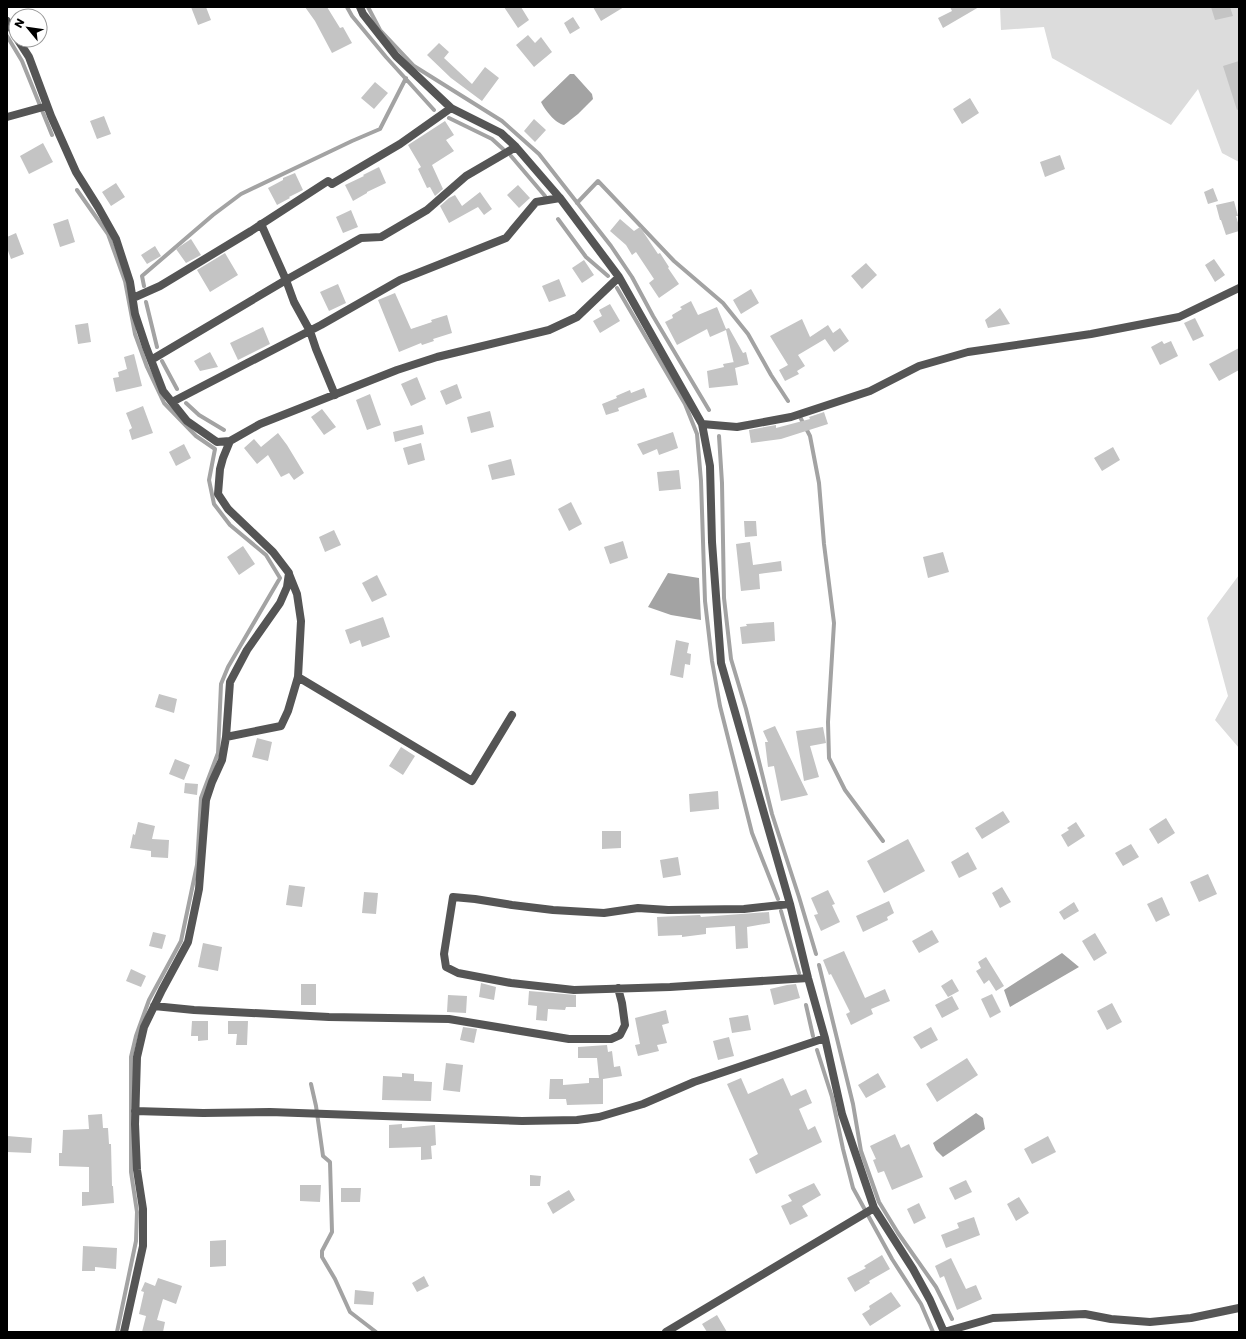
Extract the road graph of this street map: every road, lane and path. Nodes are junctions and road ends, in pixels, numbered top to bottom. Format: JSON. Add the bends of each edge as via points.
{"nodes":[{"id":1,"x":360,"y":7,"type":"edge"},
{"id":2,"x":23,"y":48,"type":"edge"},
{"id":3,"x":47,"y":106,"type":"junction"},
{"id":4,"x":451,"y":108,"type":"junction"},
{"id":5,"x":7,"y":118,"type":"edge"},
{"id":6,"x":516,"y":147,"type":"junction"},
{"id":7,"x":560,"y":198,"type":"junction"},
{"id":8,"x":261,"y":224,"type":"junction"},
{"id":9,"x":619,"y":277,"type":"junction"},
{"id":10,"x":286,"y":280,"type":"junction"},
{"id":11,"x":1239,"y":288,"type":"edge"},
{"id":12,"x":133,"y":298,"type":"junction"},
{"id":13,"x":310,"y":331,"type":"junction"},
{"id":14,"x":151,"y":360,"type":"junction"},
{"id":15,"x":335,"y":395,"type":"junction"},
{"id":16,"x":172,"y":402,"type":"junction"},
{"id":17,"x":702,"y":424,"type":"junction"},
{"id":18,"x":230,"y":441,"type":"junction"},
{"id":19,"x":289,"y":573,"type":"junction"},
{"id":20,"x":298,"y":677,"type":"junction"},
{"id":21,"x":512,"y":715,"type":"dead end"},
{"id":22,"x":226,"y":738,"type":"junction"},
{"id":23,"x":790,"y":904,"type":"junction"},
{"id":24,"x":808,"y":978,"type":"junction"},
{"id":25,"x":618,"y":988,"type":"junction"},
{"id":26,"x":154,"y":1006,"type":"junction"},
{"id":27,"x":825,"y":1038,"type":"junction"},
{"id":28,"x":135,"y":1111,"type":"junction"},
{"id":29,"x":869,"y":1211,"type":"junction"},
{"id":30,"x":1239,"y":1308,"type":"edge"},
{"id":31,"x":124,"y":1332,"type":"edge"},
{"id":32,"x":666,"y":1332,"type":"edge"},
{"id":33,"x":944,"y":1332,"type":"edge"}],
"edges":[{"from":1,"to":4,"type":"street","via":[[396,56]]},
{"from":2,"to":3,"type":"street"},
{"from":3,"to":5,"type":"street"},
{"from":3,"to":12,"type":"street","via":[[76,172],[116,239]]},
{"from":4,"to":6,"type":"street","via":[[501,133]]},
{"from":4,"to":8,"type":"street","via":[[400,144],[332,184],[328,181]]},
{"from":6,"to":7,"type":"street"},
{"from":6,"to":10,"type":"street","via":[[466,176],[427,210],[388,233],[381,237],[361,238]]},
{"from":7,"to":9,"type":"street"},
{"from":7,"to":13,"type":"street","via":[[536,202],[506,238],[400,280]]},
{"from":8,"to":10,"type":"street"},
{"from":8,"to":12,"type":"street","via":[[160,286]]},
{"from":9,"to":15,"type":"street","via":[[577,317],[548,330],[437,357]]},
{"from":9,"to":17,"type":"street"},
{"from":10,"to":13,"type":"street","via":[[294,302]]},
{"from":10,"to":14,"type":"street"},
{"from":11,"to":17,"type":"street","via":[[1179,317],[1091,334],[968,352],[919,366],[870,390],[791,417],[737,427]]},
{"from":12,"to":14,"type":"street","via":[[135,314]]},
{"from":13,"to":15,"type":"street"},
{"from":13,"to":16,"type":"street"},
{"from":14,"to":16,"type":"street","via":[[163,391]]},
{"from":15,"to":18,"type":"street","via":[[260,424]]},
{"from":16,"to":18,"type":"street","via":[[187,421],[217,442]]},
{"from":17,"to":23,"type":"street","via":[[710,466],[712,542],[721,663]]},
{"from":18,"to":19,"type":"street","via":[[220,469],[218,494],[228,509],[273,552]]},
{"from":19,"to":20,"type":"street","via":[[297,594],[301,621]]},
{"from":19,"to":22,"type":"street","via":[[287,587],[280,603],[247,650],[230,682]]},
{"from":20,"to":21,"type":"street","via":[[472,782]]},
{"from":20,"to":22,"type":"street","via":[[281,726]]},
{"from":22,"to":26,"type":"street","via":[[222,760],[206,800],[199,889],[188,942]]},
{"from":23,"to":24,"type":"street"},
{"from":23,"to":25,"type":"street","via":[[744,909],[638,908],[604,913],[553,910],[453,897],[444,954],[446,967],[458,973],[511,983],[574,990]]},
{"from":24,"to":25,"type":"street"},
{"from":24,"to":27,"type":"street"},
{"from":25,"to":26,"type":"street","via":[[625,1025],[620,1035],[611,1039],[569,1038],[449,1019],[329,1017]]},
{"from":26,"to":28,"type":"street","via":[[144,1028],[137,1057]]},
{"from":27,"to":28,"type":"street","via":[[694,1082],[643,1104],[599,1117],[577,1120],[522,1121]]},
{"from":27,"to":29,"type":"street","via":[[842,1114]]},
{"from":28,"to":31,"type":"street","via":[[137,1170],[143,1209],[143,1246]]},
{"from":29,"to":32,"type":"street"},
{"from":29,"to":33,"type":"street","via":[[914,1269]]},
{"from":30,"to":33,"type":"street","via":[[1191,1318],[1150,1322],[1111,1320],[1085,1314],[993,1318]]}]}
